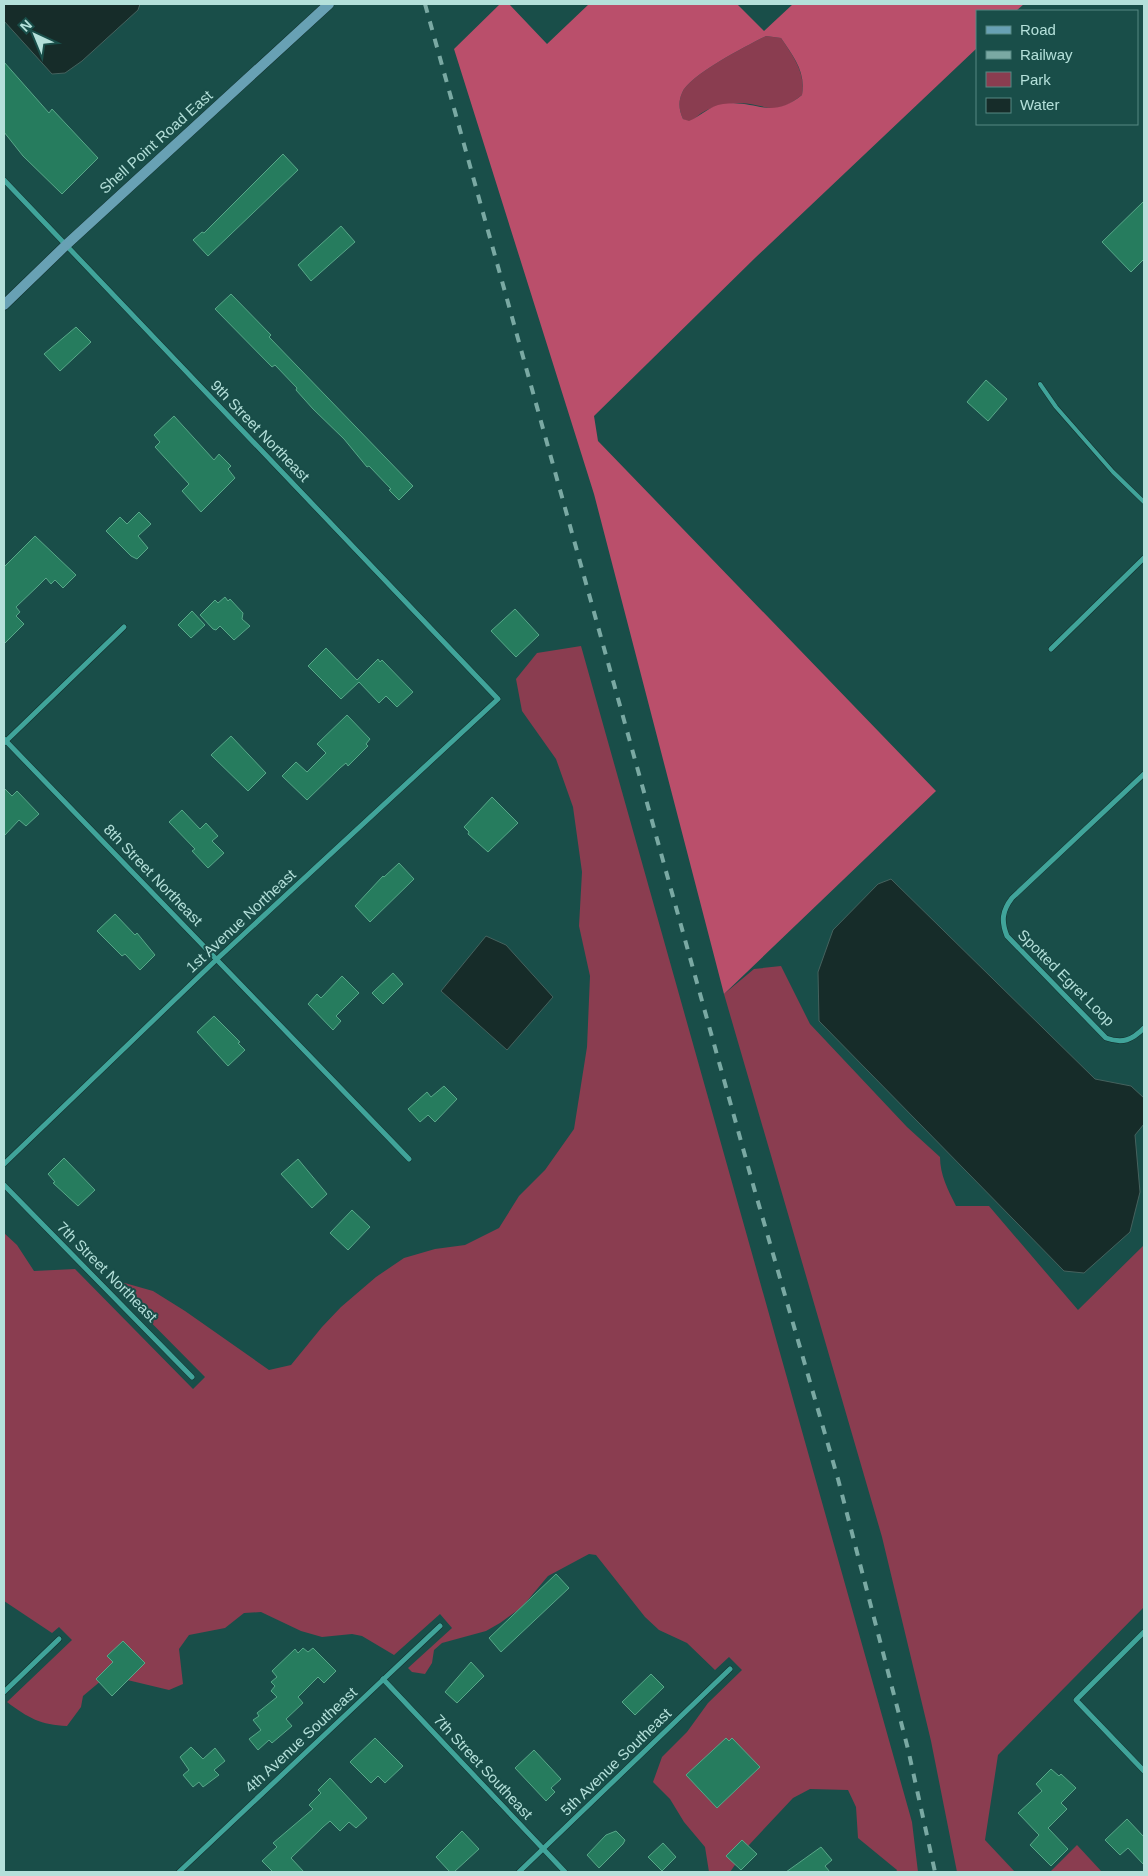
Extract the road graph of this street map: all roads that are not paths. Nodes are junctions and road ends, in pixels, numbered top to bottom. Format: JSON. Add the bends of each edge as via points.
{"nodes":[{"id":1,"x":329,"y":4,"type":"edge"},
{"id":2,"x":4,"y":180,"type":"edge"},
{"id":3,"x":66,"y":245,"type":"junction"},
{"id":4,"x":4,"y":305,"type":"edge"},
{"id":5,"x":1040,"y":384,"type":"dead end"},
{"id":6,"x":1144,"y":502,"type":"edge"},
{"id":7,"x":1144,"y":558,"type":"edge"},
{"id":8,"x":124,"y":627,"type":"dead end"},
{"id":9,"x":1051,"y":649,"type":"dead end"},
{"id":10,"x":498,"y":699,"type":"joint"},
{"id":11,"x":5,"y":741,"type":"edge"},
{"id":12,"x":1144,"y":774,"type":"edge"},
{"id":13,"x":217,"y":959,"type":"junction"},
{"id":14,"x":1144,"y":1028,"type":"edge"},
{"id":15,"x":408,"y":1159,"type":"dead end"},
{"id":16,"x":4,"y":1164,"type":"edge"},
{"id":17,"x":4,"y":1185,"type":"edge"},
{"id":18,"x":192,"y":1377,"type":"dead end"},
{"id":19,"x":440,"y":1626,"type":"dead end"},
{"id":20,"x":1144,"y":1632,"type":"edge"},
{"id":21,"x":59,"y":1639,"type":"dead end"},
{"id":22,"x":730,"y":1669,"type":"dead end"},
{"id":23,"x":383,"y":1679,"type":"junction"},
{"id":24,"x":4,"y":1692,"type":"edge"},
{"id":25,"x":1144,"y":1771,"type":"edge"},
{"id":26,"x":543,"y":1849,"type":"junction"},
{"id":27,"x":179,"y":1872,"type":"edge"},
{"id":28,"x":519,"y":1872,"type":"edge"},
{"id":29,"x":566,"y":1872,"type":"edge"}],
"edges":[{"from":1,"to":3,"type":"street","name":"Shell Point Road East"},
{"from":2,"to":3,"type":"street","name":"9th Street Northeast"},
{"from":3,"to":4,"type":"street","name":"Shell Point Road East"},
{"from":3,"to":10,"type":"street","name":"9th Street Northeast"},
{"from":5,"to":6,"type":"lane","via":[[1113,472]]},
{"from":7,"to":9,"type":"street"},
{"from":8,"to":11,"type":"street"},
{"from":10,"to":13,"type":"street","name":"1st Avenue Northeast"},
{"from":11,"to":13,"type":"street","name":"8th Street Northeast"},
{"from":12,"to":14,"type":"street","name":"Spotted Egret Loop","via":[[1012,898],[1004,909],[1002,925],[1007,936],[1106,1038],[1118,1042],[1133,1039]]},
{"from":13,"to":15,"type":"street","name":"8th Street Northeast"},
{"from":13,"to":16,"type":"street","name":"1st Avenue Northeast"},
{"from":17,"to":18,"type":"street","name":"7th Street Northeast"},
{"from":19,"to":23,"type":"street","name":"4th Avenue Southeast"},
{"from":20,"to":25,"type":"street","via":[[1076,1700]]},
{"from":21,"to":24,"type":"street"},
{"from":22,"to":26,"type":"street","name":"5th Avenue Southeast"},
{"from":23,"to":26,"type":"street","name":"7th Street Southeast"},
{"from":23,"to":27,"type":"street","name":"4th Avenue Southeast"},
{"from":26,"to":28,"type":"street","name":"5th Avenue Southeast"},
{"from":26,"to":29,"type":"street","name":"7th Street Southeast"}]}
